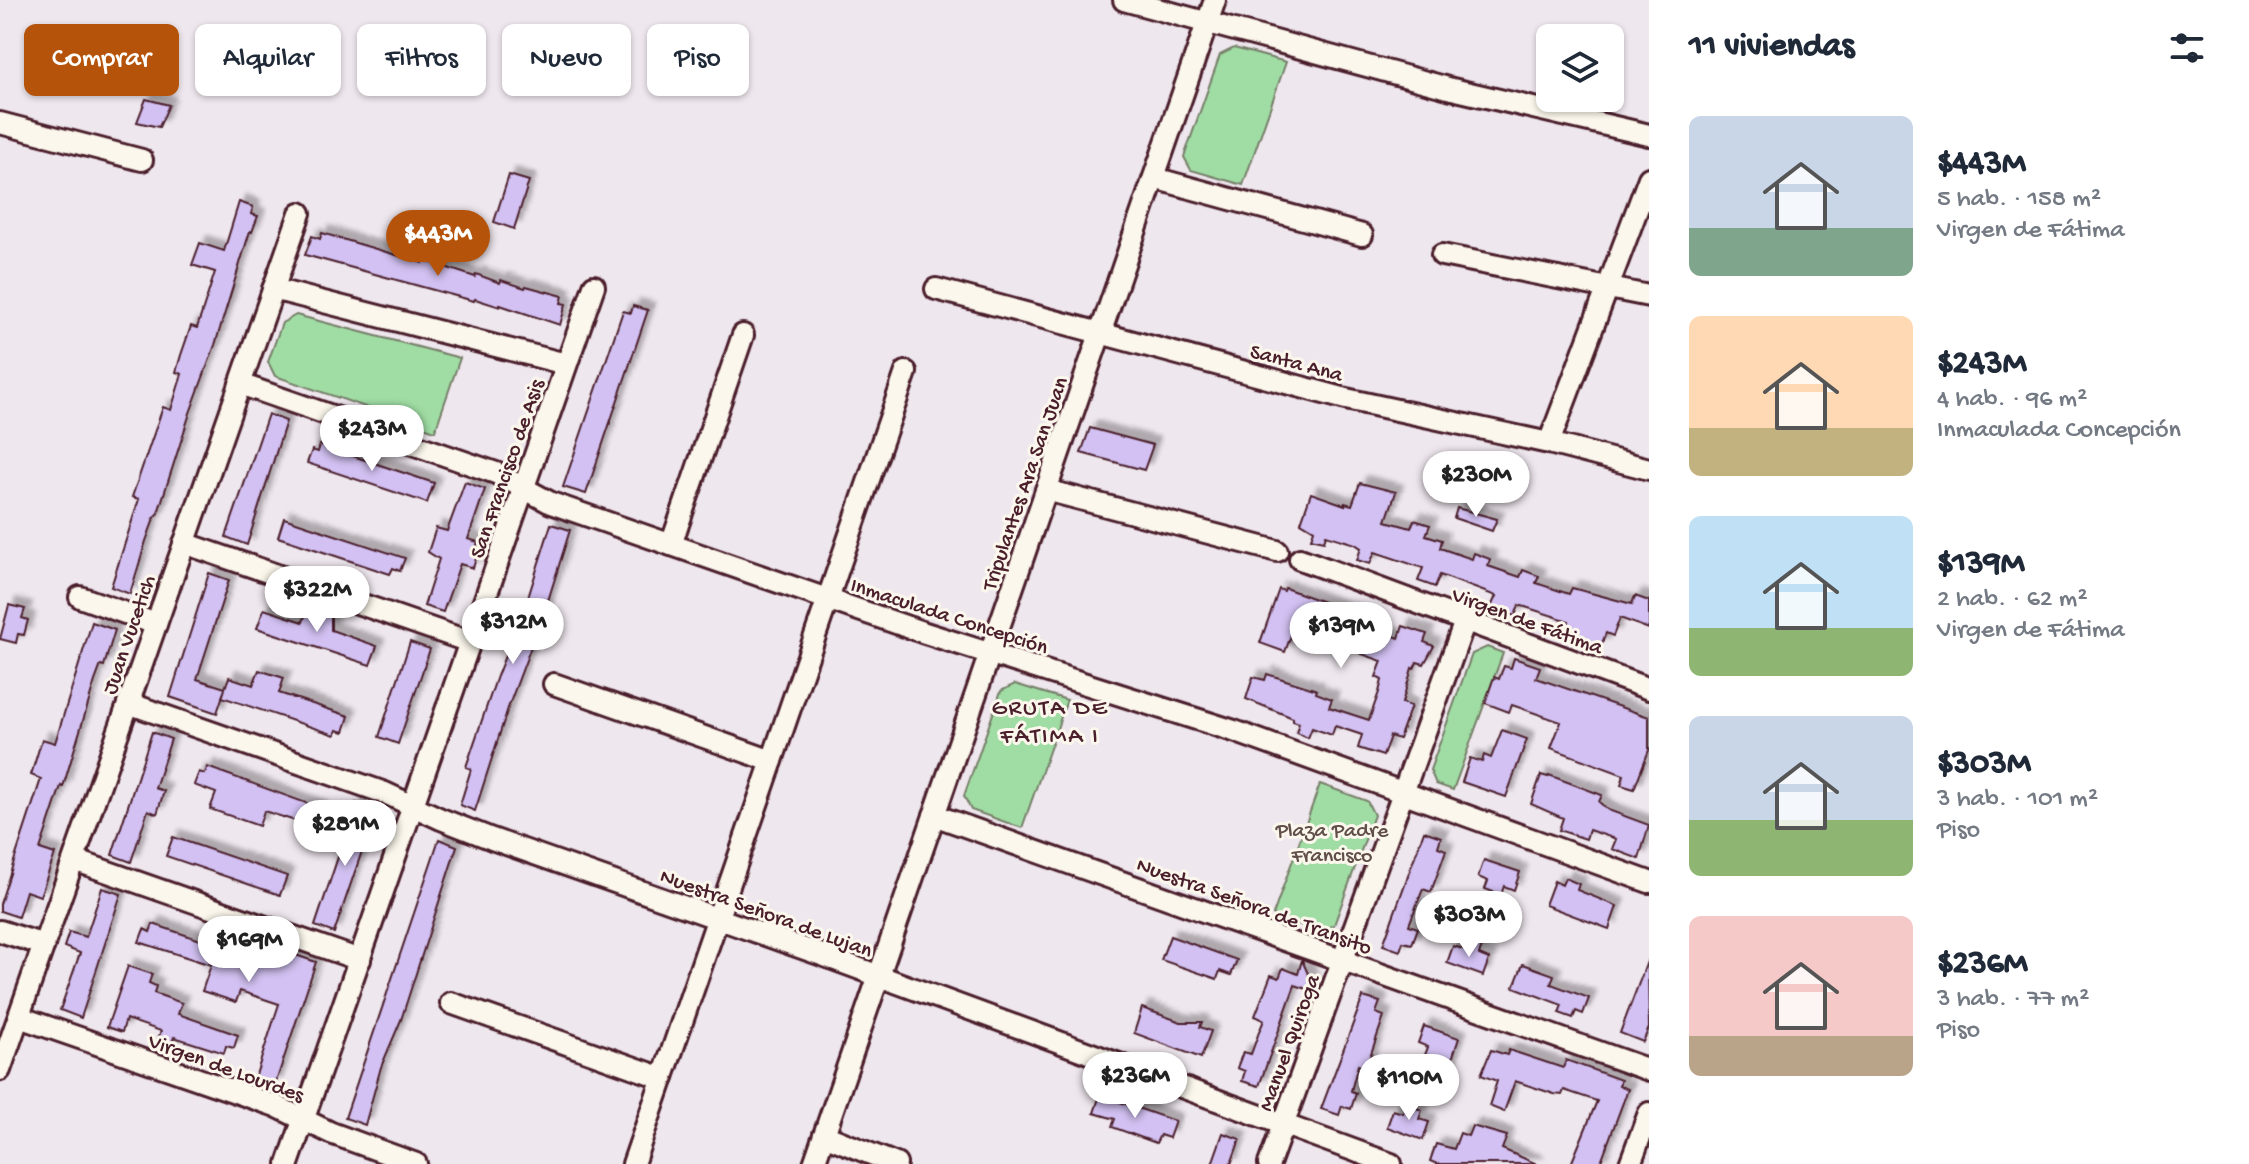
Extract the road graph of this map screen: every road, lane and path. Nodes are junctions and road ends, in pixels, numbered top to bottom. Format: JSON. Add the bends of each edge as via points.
{"nodes":[{"id":1,"x":1124,"y":0,"type":"edge"},
{"id":2,"x":1215,"y":0,"type":"edge"},
{"id":3,"x":1207,"y":23,"type":"junction"},
{"id":4,"x":0,"y":123,"type":"edge"},
{"id":5,"x":1649,"y":135,"type":"edge"},
{"id":6,"x":142,"y":160,"type":"dead end"},
{"id":7,"x":1154,"y":178,"type":"junction"},
{"id":8,"x":1649,"y":178,"type":"edge"},
{"id":9,"x":300,"y":213,"type":"dead end"},
{"id":10,"x":1362,"y":235,"type":"dead end"},
{"id":11,"x":1442,"y":255,"type":"dead end"},
{"id":12,"x":594,"y":286,"type":"dead end"},
{"id":13,"x":1608,"y":288,"type":"junction"},
{"id":14,"x":273,"y":289,"type":"junction"},
{"id":15,"x":936,"y":289,"type":"dead end"},
{"id":16,"x":1649,"y":296,"type":"edge"},
{"id":17,"x":1100,"y":333,"type":"junction"},
{"id":18,"x":743,"y":335,"type":"dead end"},
{"id":19,"x":566,"y":364,"type":"junction"},
{"id":20,"x":906,"y":372,"type":"dead end"},
{"id":21,"x":240,"y":384,"type":"junction"},
{"id":22,"x":1549,"y":443,"type":"junction"},
{"id":23,"x":1649,"y":469,"type":"edge"},
{"id":24,"x":524,"y":488,"type":"junction"},
{"id":25,"x":1046,"y":490,"type":"junction"},
{"id":26,"x":184,"y":543,"type":"junction"},
{"id":27,"x":671,"y":545,"type":"junction"},
{"id":28,"x":1277,"y":551,"type":"dead end"},
{"id":29,"x":1300,"y":559,"type":"dead end"},
{"id":30,"x":80,"y":597,"type":"dead end"},
{"id":31,"x":828,"y":599,"type":"junction"},
{"id":32,"x":1465,"y":621,"type":"junction"},
{"id":33,"x":156,"y":624,"type":"junction"},
{"id":34,"x":470,"y":642,"type":"junction"},
{"id":35,"x":990,"y":654,"type":"junction"},
{"id":36,"x":554,"y":684,"type":"dead end"},
{"id":37,"x":1649,"y":689,"type":"edge"},
{"id":38,"x":128,"y":703,"type":"junction"},
{"id":39,"x":772,"y":761,"type":"junction"},
{"id":40,"x":1403,"y":792,"type":"junction"},
{"id":41,"x":413,"y":806,"type":"junction"},
{"id":42,"x":934,"y":815,"type":"junction"},
{"id":43,"x":74,"y":860,"type":"junction"},
{"id":44,"x":1649,"y":882,"type":"edge"},
{"id":45,"x":718,"y":919,"type":"junction"},
{"id":46,"x":0,"y":931,"type":"edge"},
{"id":47,"x":44,"y":945,"type":"junction"},
{"id":48,"x":360,"y":960,"type":"junction"},
{"id":49,"x":1342,"y":960,"type":"junction"},
{"id":50,"x":878,"y":976,"type":"junction"},
{"id":51,"x":451,"y":1003,"type":"dead end"},
{"id":52,"x":19,"y":1017,"type":"junction"},
{"id":53,"x":0,"y":1070,"type":"edge"},
{"id":54,"x":1649,"y":1070,"type":"edge"},
{"id":55,"x":663,"y":1078,"type":"junction"},
{"id":56,"x":1649,"y":1113,"type":"edge"},
{"id":57,"x":304,"y":1120,"type":"junction"},
{"id":58,"x":1283,"y":1125,"type":"junction"},
{"id":59,"x":824,"y":1135,"type":"junction"},
{"id":60,"x":288,"y":1164,"type":"edge"},
{"id":61,"x":416,"y":1164,"type":"edge"},
{"id":62,"x":633,"y":1164,"type":"edge"},
{"id":63,"x":814,"y":1164,"type":"edge"},
{"id":64,"x":896,"y":1164,"type":"edge"},
{"id":65,"x":1269,"y":1164,"type":"edge"},
{"id":66,"x":1391,"y":1164,"type":"edge"},
{"id":67,"x":1630,"y":1164,"type":"edge"}],
"edges":[{"from":1,"to":3,"type":"street"},
{"from":2,"to":3,"type":"street","name":"Tripulantes Ara San Juan"},
{"from":3,"to":5,"type":"street"},
{"from":3,"to":7,"type":"street","name":"Tripulantes Ara San Juan"},
{"from":4,"to":6,"type":"street"},
{"from":7,"to":10,"type":"street"},
{"from":7,"to":17,"type":"street","name":"Tripulantes Ara San Juan"},
{"from":8,"to":13,"type":"street"},
{"from":9,"to":14,"type":"street","name":"Juan Vucetich"},
{"from":11,"to":13,"type":"street"},
{"from":12,"to":19,"type":"street","name":"San Francisco de Asis"},
{"from":13,"to":16,"type":"street"},
{"from":13,"to":22,"type":"street"},
{"from":14,"to":19,"type":"street"},
{"from":14,"to":21,"type":"street","name":"Juan Vucetich"},
{"from":15,"to":17,"type":"street","name":"Santa Ana"},
{"from":17,"to":22,"type":"street","name":"Santa Ana","via":[[1346,399]]},
{"from":17,"to":25,"type":"street","name":"Tripulantes Ara San Juan"},
{"from":18,"to":27,"type":"street"},
{"from":19,"to":24,"type":"street","name":"San Francisco de Asis"},
{"from":20,"to":31,"type":"street"},
{"from":21,"to":24,"type":"street","name":"Inmaculada Concepción","via":[[496,473]]},
{"from":21,"to":26,"type":"street","name":"Juan Vucetich"},
{"from":22,"to":23,"type":"street","name":"Santa Ana"},
{"from":24,"to":27,"type":"street","name":"Inmaculada Concepción","via":[[551,503]]},
{"from":24,"to":34,"type":"street","name":"San Francisco de Asis"},
{"from":25,"to":28,"type":"street"},
{"from":25,"to":35,"type":"street","name":"Tripulantes Ara San Juan"},
{"from":26,"to":33,"type":"street","name":"Juan Vucetich"},
{"from":26,"to":34,"type":"street"},
{"from":27,"to":31,"type":"street","name":"Inmaculada Concepción"},
{"from":29,"to":32,"type":"street","name":"Virgen de Fátima"},
{"from":30,"to":33,"type":"street"},
{"from":31,"to":35,"type":"street","name":"Inmaculada Concepción"},
{"from":31,"to":39,"type":"street"},
{"from":32,"to":37,"type":"street","name":"Virgen de Fátima"},
{"from":32,"to":40,"type":"street","name":"Manuel Quiroga"},
{"from":33,"to":38,"type":"street","name":"Juan Vucetich"},
{"from":34,"to":41,"type":"street","name":"San Francisco de Asis"},
{"from":35,"to":40,"type":"street","name":"Inmaculada Concepción"},
{"from":35,"to":42,"type":"street","name":"Tripulantes Ara San Juan"},
{"from":36,"to":39,"type":"street"},
{"from":38,"to":41,"type":"street","name":"Nuestra Señora de Lujan"},
{"from":38,"to":43,"type":"street","name":"Juan Vucetich"},
{"from":39,"to":45,"type":"street"},
{"from":40,"to":44,"type":"street","name":"Inmaculada Concepción"},
{"from":40,"to":49,"type":"street","name":"Manuel Quiroga"},
{"from":41,"to":45,"type":"street","name":"Nuestra Señora de Lujan"},
{"from":41,"to":48,"type":"street","name":"San Francisco de Asis"},
{"from":42,"to":49,"type":"street","name":"Nuestra Señora de Transito"},
{"from":42,"to":50,"type":"street","name":"Tripulantes Ara San Juan"},
{"from":43,"to":47,"type":"street","name":"Juan Vucetich"},
{"from":43,"to":48,"type":"street"},
{"from":45,"to":50,"type":"street","name":"Nuestra Señora de Lujan"},
{"from":45,"to":55,"type":"street"},
{"from":46,"to":47,"type":"street"},
{"from":47,"to":52,"type":"street","name":"Juan Vucetich"},
{"from":48,"to":57,"type":"street","name":"San Francisco de Asis"},
{"from":49,"to":54,"type":"street","name":"Nuestra Señora de Transito"},
{"from":49,"to":58,"type":"street","name":"Manuel Quiroga"},
{"from":50,"to":58,"type":"street","name":"Nuestra Señora de Lujan"},
{"from":50,"to":59,"type":"street","name":"Tripulantes Ara San Juan"},
{"from":51,"to":55,"type":"street"},
{"from":52,"to":53,"type":"street","name":"Juan Vucetich"},
{"from":52,"to":57,"type":"street","name":"Virgen de Lourdes"},
{"from":55,"to":62,"type":"street"},
{"from":56,"to":67,"type":"street"},
{"from":57,"to":60,"type":"street","name":"San Francisco de Asis"},
{"from":57,"to":61,"type":"street","name":"Virgen de Lourdes"},
{"from":58,"to":65,"type":"street","name":"Manuel Quiroga"},
{"from":58,"to":66,"type":"street","name":"Nuestra Señora de Lujan"},
{"from":59,"to":63,"type":"street","name":"Tripulantes Ara San Juan"},
{"from":59,"to":64,"type":"street"}]}
